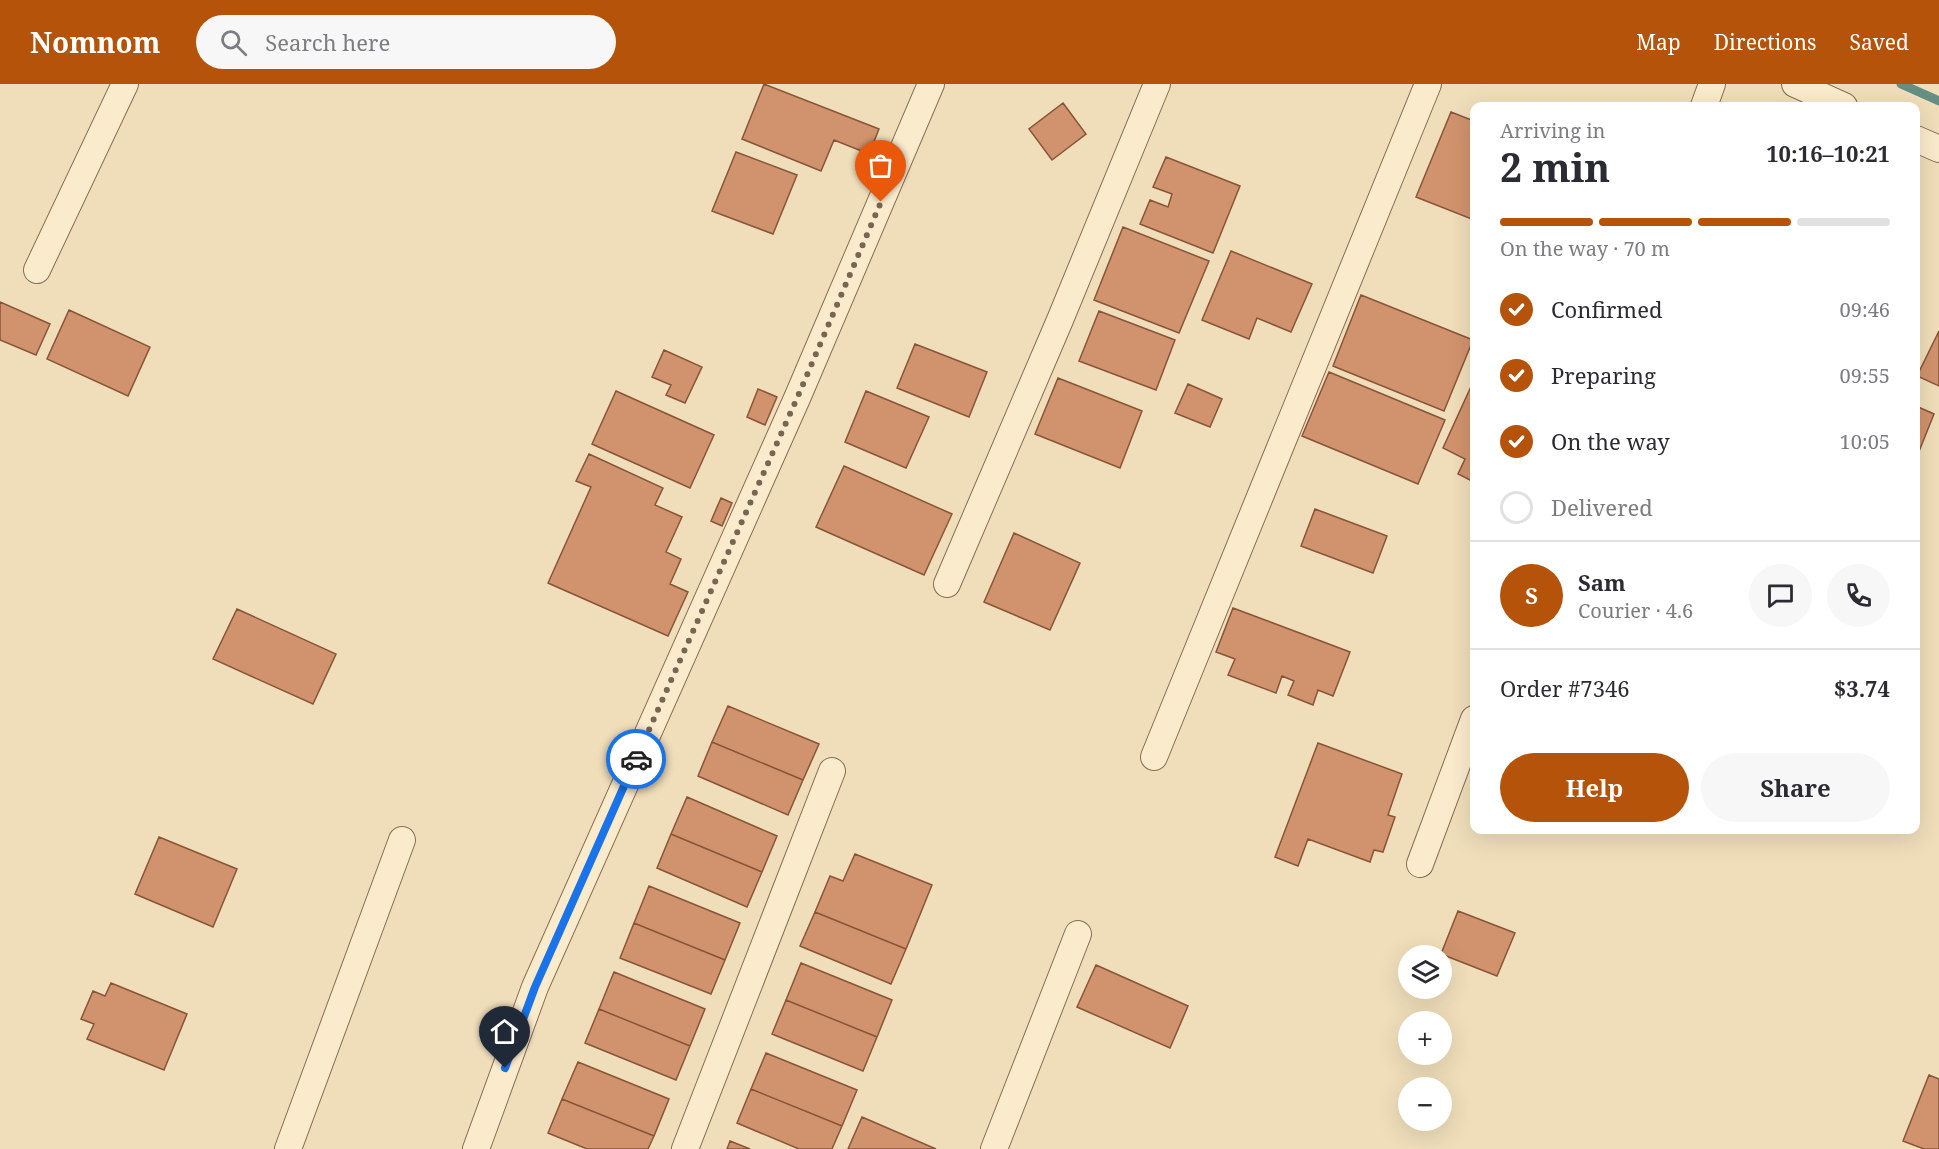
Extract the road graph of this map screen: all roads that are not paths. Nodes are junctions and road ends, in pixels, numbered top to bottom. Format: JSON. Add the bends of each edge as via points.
{"nodes":[{"id":1,"x":125,"y":84,"type":"edge"},
{"id":2,"x":931,"y":84,"type":"edge"},
{"id":3,"x":1157,"y":84,"type":"edge"},
{"id":4,"x":1428,"y":84,"type":"edge"},
{"id":5,"x":1712,"y":84,"type":"edge"},
{"id":6,"x":1795,"y":84,"type":"edge"},
{"id":7,"x":1705,"y":102,"type":"edge"},
{"id":8,"x":1835,"y":102,"type":"edge"},
{"id":9,"x":1920,"y":141,"type":"edge"},
{"id":10,"x":1939,"y":149,"type":"edge"},
{"id":11,"x":37,"y":270,"type":"dead end"},
{"id":12,"x":948,"y":584,"type":"dead end"},
{"id":13,"x":1470,"y":730,"type":"edge"},
{"id":14,"x":1154,"y":757,"type":"dead end"},
{"id":15,"x":832,"y":771,"type":"dead end"},
{"id":16,"x":402,"y":840,"type":"dead end"},
{"id":17,"x":1420,"y":864,"type":"dead end"},
{"id":18,"x":1078,"y":934,"type":"dead end"},
{"id":19,"x":288,"y":1149,"type":"edge"},
{"id":20,"x":476,"y":1149,"type":"edge"},
{"id":21,"x":685,"y":1149,"type":"edge"},
{"id":22,"x":994,"y":1149,"type":"edge"}],
"edges":[{"from":1,"to":11,"type":"street"},
{"from":2,"to":20,"type":"street","via":[[793,407],[535,987]]},
{"from":3,"to":12,"type":"street"},
{"from":4,"to":14,"type":"street"},
{"from":5,"to":7,"type":"street"},
{"from":6,"to":8,"type":"street"},
{"from":9,"to":10,"type":"street"},
{"from":13,"to":17,"type":"street"},
{"from":15,"to":21,"type":"street"},
{"from":16,"to":19,"type":"street"},
{"from":18,"to":22,"type":"street"}]}
